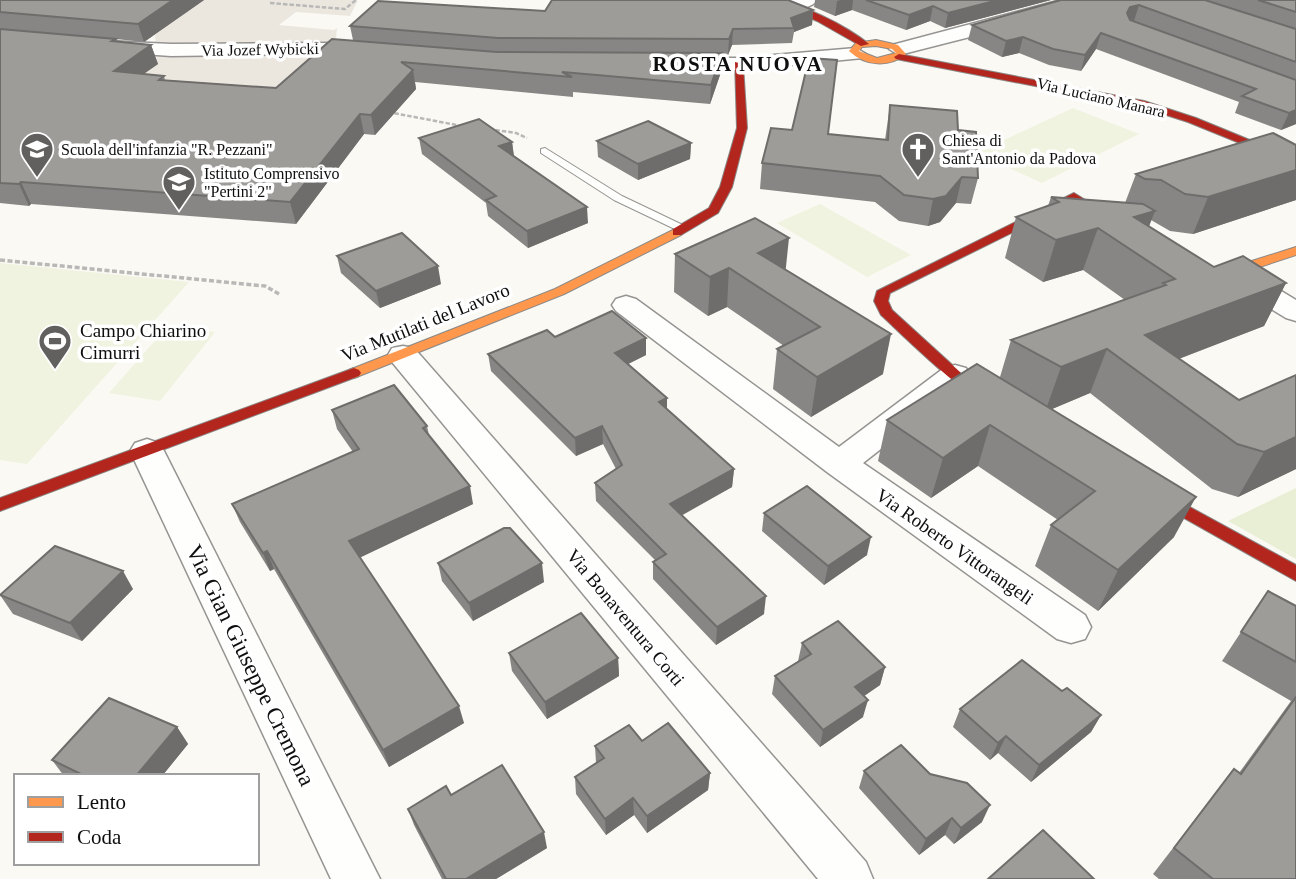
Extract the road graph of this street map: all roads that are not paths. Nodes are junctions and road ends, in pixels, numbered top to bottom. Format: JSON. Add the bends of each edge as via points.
{"nodes":[{"id":1,"x":809,"y":0,"type":"edge"},
{"id":2,"x":1080,"y":0,"type":"edge"},
{"id":3,"x":782,"y":3,"type":"edge"},
{"id":4,"x":94,"y":46,"type":"edge"},
{"id":5,"x":860,"y":49,"type":"junction"},
{"id":6,"x":379,"y":52,"type":"edge"},
{"id":7,"x":899,"y":53,"type":"junction"},
{"id":8,"x":657,"y":64,"type":"edge"},
{"id":9,"x":738,"y":64,"type":"junction"},
{"id":10,"x":545,"y":151,"type":"road end"},
{"id":11,"x":1296,"y":163,"type":"edge"},
{"id":12,"x":683,"y":228,"type":"junction"},
{"id":13,"x":1130,"y":231,"type":"edge"},
{"id":14,"x":1296,"y":251,"type":"edge"},
{"id":15,"x":1199,"y":273,"type":"edge"},
{"id":16,"x":1231,"y":273,"type":"junction"},
{"id":17,"x":626,"y":305,"type":"dead end"},
{"id":18,"x":1296,"y":312,"type":"edge"},
{"id":19,"x":403,"y":355,"type":"junction"},
{"id":20,"x":954,"y":375,"type":"junction"},
{"id":21,"x":1008,"y":411,"type":"edge"},
{"id":22,"x":147,"y":451,"type":"junction"},
{"id":23,"x":839,"y":464,"type":"junction"},
{"id":24,"x":1128,"y":479,"type":"edge"},
{"id":25,"x":0,"y":505,"type":"edge"},
{"id":26,"x":1296,"y":574,"type":"edge"},
{"id":27,"x":1071,"y":627,"type":"dead end"},
{"id":28,"x":356,"y":879,"type":"edge"},
{"id":29,"x":849,"y":879,"type":"edge"}],
"edges":[{"from":1,"to":3,"type":"street"},
{"from":2,"to":7,"type":"street"},
{"from":3,"to":5,"type":"street","via":[[820,19]]},
{"from":4,"to":6,"type":"street","name":"Via Jozef Wybicki","via":[[149,51],[326,48]]},
{"from":5,"to":7,"type":"street","name":"Via Luciano Manara","via":[[866,59],[882,61]]},
{"from":5,"to":9,"type":"street"},
{"from":7,"to":11,"type":"street","name":"Via Luciano Manara","via":[[1140,103]]},
{"from":8,"to":9,"type":"street"},
{"from":9,"to":12,"type":"street","name":"Via Mutilati del Lavoro","via":[[742,128],[726,187],[714,210]]},
{"from":10,"to":12,"type":"lane","via":[[618,198]]},
{"from":12,"to":19,"type":"street","name":"Via Mutilati del Lavoro","via":[[637,256]]},
{"from":13,"to":20,"type":"street","via":[[1073,197],[884,291],[881,301],[886,312]]},
{"from":14,"to":16,"type":"street"},
{"from":15,"to":16,"type":"street","via":[[1211,280]]},
{"from":16,"to":18,"type":"street"},
{"from":17,"to":23,"type":"street","name":"Via Roberto Vittorangeli"},
{"from":19,"to":22,"type":"street","name":"Via Mutilati del Lavoro"},
{"from":19,"to":29,"type":"street","name":"Via Bonaventura Corti"},
{"from":20,"to":21,"type":"street"},
{"from":20,"to":23,"type":"street"},
{"from":22,"to":25,"type":"street","name":"Via Mutilati del Lavoro"},
{"from":22,"to":28,"type":"street","name":"Via Gian Giuseppe Cremona"},
{"from":23,"to":27,"type":"street","name":"Via Roberto Vittorangeli"},
{"from":24,"to":26,"type":"street"}]}
